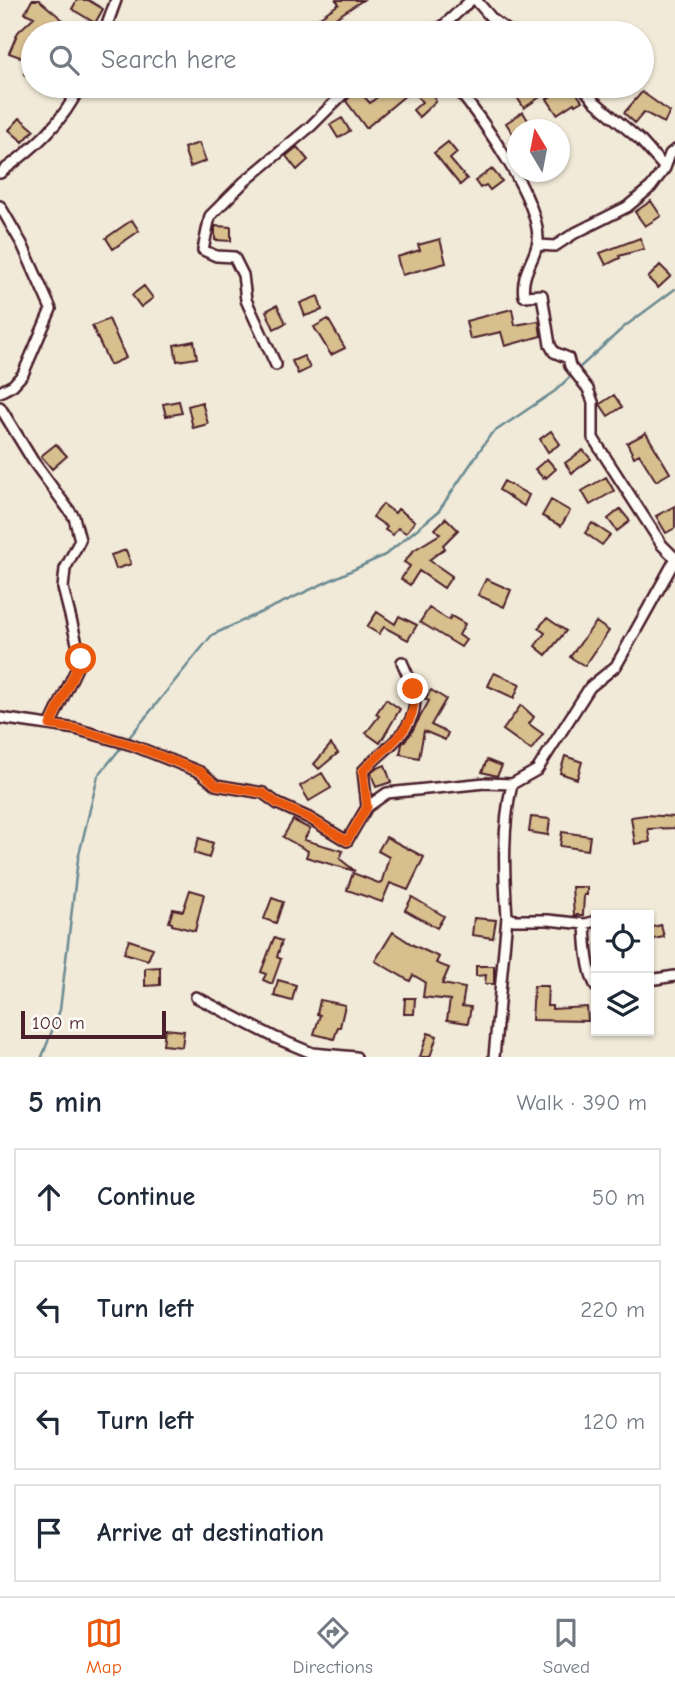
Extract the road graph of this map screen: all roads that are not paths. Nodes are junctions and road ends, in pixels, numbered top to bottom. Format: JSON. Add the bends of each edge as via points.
{"nodes":[{"id":1,"x":116,"y":0,"type":"edge"},
{"id":2,"x":471,"y":0,"type":"edge"},
{"id":3,"x":476,"y":0,"type":"edge"},
{"id":4,"x":108,"y":21,"type":"edge"},
{"id":5,"x":448,"y":21,"type":"edge"},
{"id":6,"x":494,"y":21,"type":"edge"},
{"id":7,"x":73,"y":98,"type":"edge"},
{"id":8,"x":339,"y":98,"type":"edge"},
{"id":9,"x":463,"y":98,"type":"edge"},
{"id":10,"x":592,"y":98,"type":"edge"},
{"id":11,"x":675,"y":150,"type":"edge"},
{"id":12,"x":665,"y":168,"type":"junction"},
{"id":13,"x":0,"y":173,"type":"edge"},
{"id":14,"x":0,"y":206,"type":"edge"},
{"id":15,"x":538,"y":244,"type":"junction"},
{"id":16,"x":276,"y":365,"type":"dead end"},
{"id":17,"x":0,"y":392,"type":"edge"},
{"id":18,"x":0,"y":407,"type":"edge"},
{"id":19,"x":675,"y":559,"type":"edge"},
{"id":20,"x":402,"y":662,"type":"dead end"},
{"id":21,"x":0,"y":718,"type":"edge"},
{"id":22,"x":50,"y":725,"type":"junction"},
{"id":23,"x":512,"y":783,"type":"junction"},
{"id":24,"x":367,"y":807,"type":"junction"},
{"id":25,"x":507,"y":917,"type":"junction"},
{"id":26,"x":591,"y":922,"type":"edge"},
{"id":27,"x":585,"y":924,"type":"junction"},
{"id":28,"x":591,"y":975,"type":"edge"},
{"id":29,"x":675,"y":976,"type":"edge"},
{"id":30,"x":654,"y":979,"type":"edge"},
{"id":31,"x":196,"y":997,"type":"dead end"},
{"id":32,"x":356,"y":1057,"type":"edge"},
{"id":33,"x":494,"y":1057,"type":"edge"}],
"edges":[{"from":1,"to":4,"type":"street"},
{"from":2,"to":5,"type":"street"},
{"from":3,"to":6,"type":"street"},
{"from":7,"to":13,"type":"street","via":[[56,125]]},
{"from":8,"to":16,"type":"street","via":[[210,216],[204,236],[203,250],[234,257],[243,275],[246,300]]},
{"from":9,"to":15,"type":"street","via":[[529,199]]},
{"from":10,"to":12,"type":"street"},
{"from":11,"to":12,"type":"street"},
{"from":12,"to":15,"type":"street","via":[[627,207],[555,246]]},
{"from":14,"to":17,"type":"street","via":[[51,309],[23,374]]},
{"from":15,"to":19,"type":"street","via":[[529,262],[524,296],[542,295],[550,345],[568,358],[593,402],[593,438]]},
{"from":18,"to":22,"type":"street","via":[[74,517],[80,540],[65,569],[63,588],[81,659]]},
{"from":19,"to":23,"type":"street","via":[[615,666],[590,687],[537,769]]},
{"from":20,"to":24,"type":"street","via":[[415,706],[408,727],[363,771]]},
{"from":21,"to":22,"type":"street"},
{"from":22,"to":24,"type":"street","via":[[132,745],[201,772],[216,785],[263,793],[347,841]]},
{"from":23,"to":24,"type":"street","via":[[404,790],[387,793]]},
{"from":23,"to":25,"type":"street","via":[[505,843]]},
{"from":25,"to":27,"type":"street"},
{"from":25,"to":33,"type":"street"},
{"from":26,"to":27,"type":"street"},
{"from":27,"to":28,"type":"street"},
{"from":29,"to":30,"type":"street"},
{"from":31,"to":32,"type":"street","via":[[312,1053]]}]}
